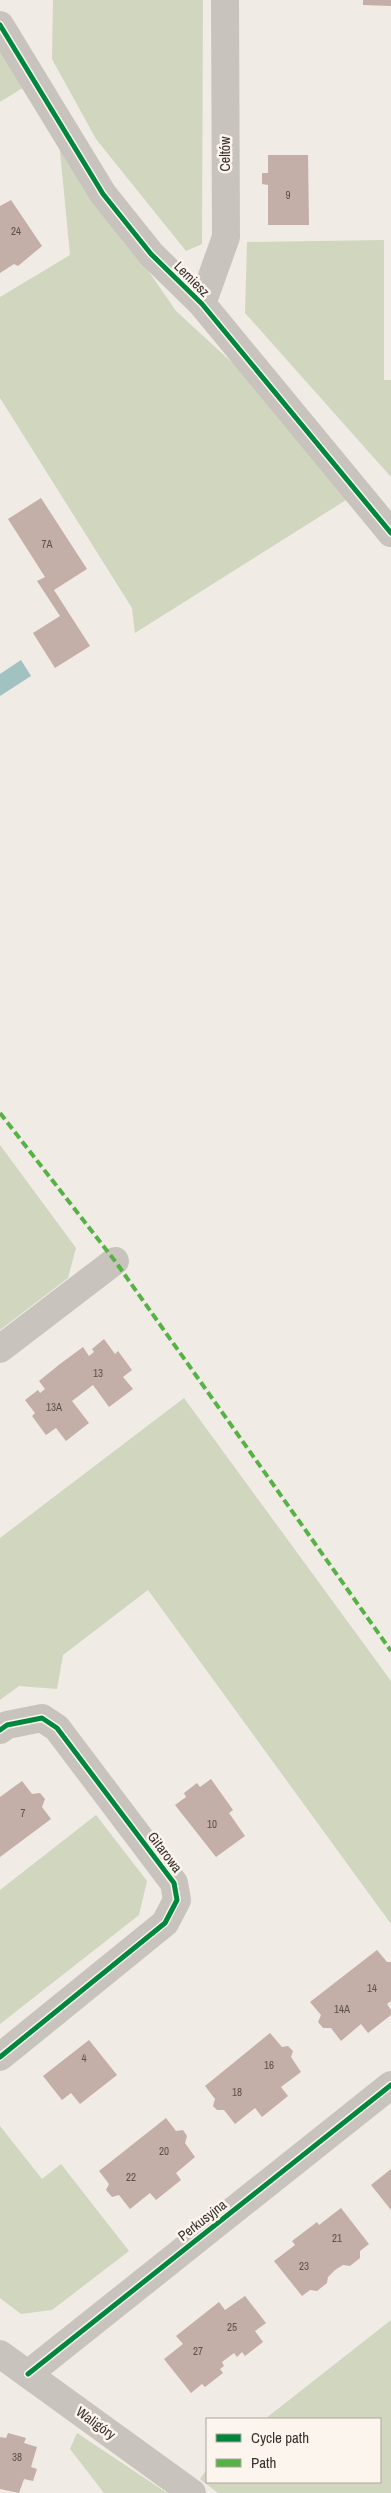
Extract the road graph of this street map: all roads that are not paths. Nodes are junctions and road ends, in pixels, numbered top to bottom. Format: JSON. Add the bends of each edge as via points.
{"nodes":[{"id":1,"x":225,"y":0,"type":"edge"},
{"id":2,"x":0,"y":26,"type":"edge"},
{"id":3,"x":202,"y":304,"type":"junction"},
{"id":4,"x":391,"y":533,"type":"edge"},
{"id":5,"x":115,"y":1261,"type":"dead end"},
{"id":6,"x":0,"y":1349,"type":"edge"},
{"id":7,"x":0,"y":1730,"type":"edge"},
{"id":8,"x":0,"y":2057,"type":"edge"},
{"id":9,"x":391,"y":2085,"type":"edge"},
{"id":10,"x":0,"y":2354,"type":"edge"},
{"id":11,"x":28,"y":2374,"type":"junction"},
{"id":12,"x":192,"y":2493,"type":"edge"}],
"edges":[{"from":1,"to":3,"type":"street","name":"Celtów","via":[[226,237]]},
{"from":2,"to":3,"type":"street","name":"Lemiesz","via":[[103,194],[151,254]]},
{"from":3,"to":4,"type":"street","name":"Lemiesz"},
{"from":5,"to":6,"type":"street"},
{"from":7,"to":8,"type":"street","name":"Gitarowa","via":[[14,1723],[42,1718],[57,1728],[174,1883],[177,1900],[165,1923]]},
{"from":9,"to":11,"type":"street","name":"Perkusyjna"},
{"from":10,"to":11,"type":"street","name":"Waligóry"},
{"from":11,"to":12,"type":"street","name":"Waligóry"}]}
